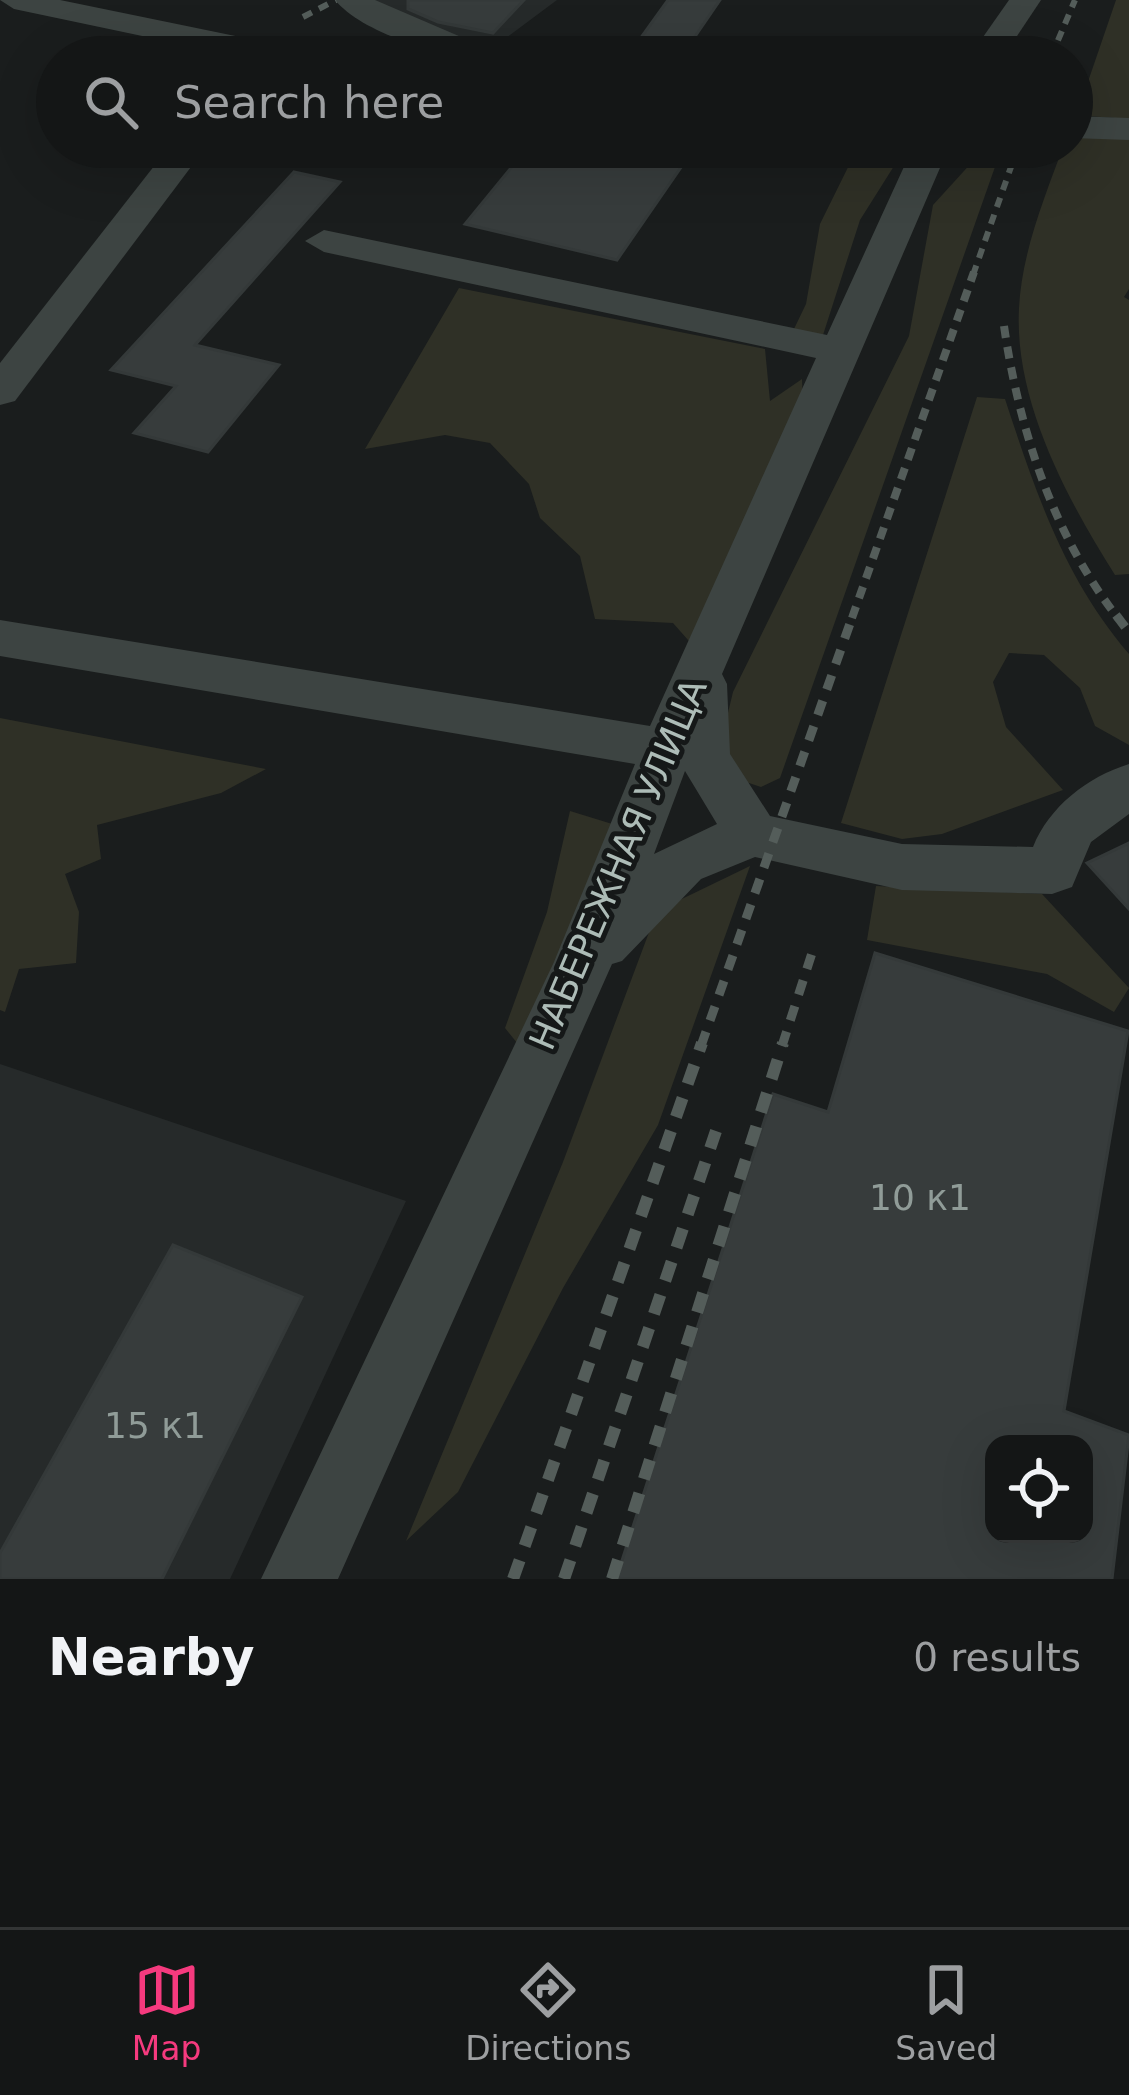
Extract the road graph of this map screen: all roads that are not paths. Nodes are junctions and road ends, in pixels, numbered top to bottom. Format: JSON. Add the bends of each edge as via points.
{"nodes":[{"id":1,"x":14,"y":0,"type":"edge"},
{"id":2,"x":351,"y":0,"type":"edge"},
{"id":3,"x":1025,"y":0,"type":"edge"},
{"id":4,"x":188,"y":36,"type":"edge"},
{"id":5,"x":424,"y":36,"type":"edge"},
{"id":6,"x":1000,"y":36,"type":"edge"},
{"id":7,"x":1093,"y":128,"type":"edge"},
{"id":8,"x":1129,"y":129,"type":"edge"},
{"id":9,"x":172,"y":168,"type":"edge"},
{"id":10,"x":930,"y":168,"type":"edge"},
{"id":11,"x":324,"y":241,"type":"dead end"},
{"id":12,"x":842,"y":351,"type":"junction"},
{"id":13,"x":0,"y":392,"type":"edge"},
{"id":14,"x":0,"y":638,"type":"edge"},
{"id":15,"x":701,"y":664,"type":"junction"},
{"id":16,"x":668,"y":749,"type":"junction"},
{"id":17,"x":1129,"y":785,"type":"edge"},
{"id":18,"x":752,"y":835,"type":"junction"},
{"id":19,"x":583,"y":962,"type":"junction"},
{"id":20,"x":299,"y":1579,"type":"edge"}],
"edges":[{"from":1,"to":4,"type":"street"},
{"from":2,"to":5,"type":"street"},
{"from":3,"to":6,"type":"street"},
{"from":7,"to":8,"type":"street"},
{"from":9,"to":13,"type":"street"},
{"from":10,"to":12,"type":"street","name":"НАБЕРЕЖНАЯ УЛИЦА"},
{"from":11,"to":12,"type":"street"},
{"from":12,"to":15,"type":"street","name":"НАБЕРЕЖНАЯ УЛИЦА"},
{"from":14,"to":16,"type":"street"},
{"from":15,"to":16,"type":"street","name":"НАБЕРЕЖНАЯ УЛИЦА"},
{"from":15,"to":18,"type":"street","via":[[704,757]]},
{"from":16,"to":19,"type":"street","name":"НАБЕРЕЖНАЯ УЛИЦА"},
{"from":17,"to":18,"type":"street","via":[[1068,829],[1052,871],[902,867]]},
{"from":18,"to":19,"type":"street","via":[[681,863]]},
{"from":19,"to":20,"type":"street","name":"НАБЕРЕЖНАЯ УЛИЦА"}]}
